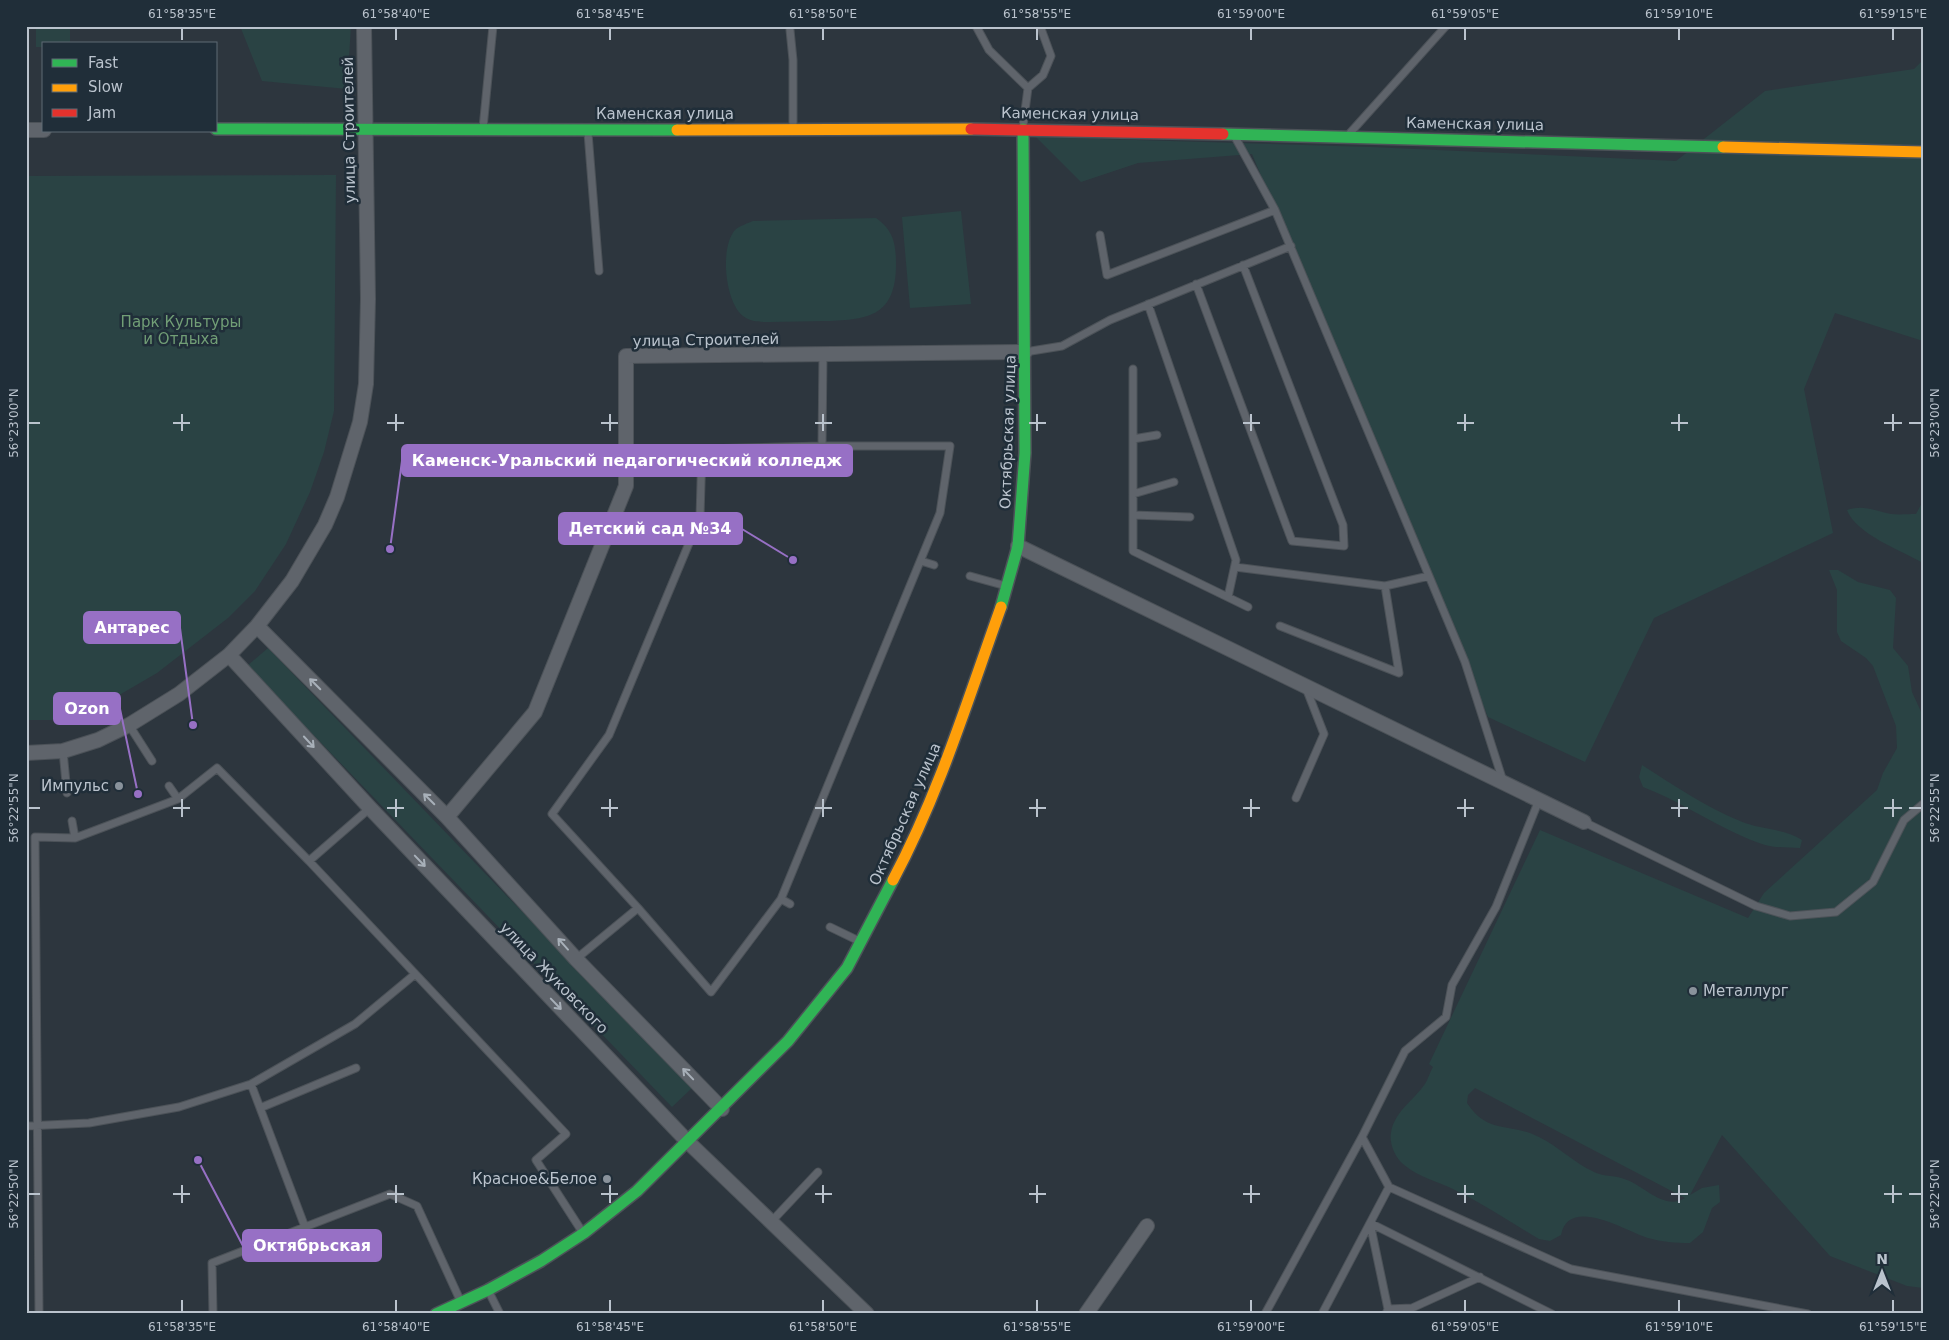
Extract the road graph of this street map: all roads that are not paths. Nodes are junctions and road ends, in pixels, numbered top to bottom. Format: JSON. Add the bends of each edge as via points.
{"nodes":[{"id":1,"x":364,"y":26,"type":"edge"},
{"id":2,"x":493,"y":26,"type":"edge"},
{"id":3,"x":976,"y":26,"type":"edge"},
{"id":4,"x":1040,"y":26,"type":"edge"},
{"id":5,"x":1446,"y":26,"type":"edge"},
{"id":6,"x":790,"y":30,"type":"dead end"},
{"id":7,"x":1028,"y":88,"type":"junction"},
{"id":8,"x":218,"y":129,"type":"edge"},
{"id":9,"x":1023,"y":129,"type":"junction"},
{"id":10,"x":26,"y":130,"type":"edge"},
{"id":11,"x":42,"y":130,"type":"edge"},
{"id":12,"x":588,"y":130,"type":"junction"},
{"id":13,"x":793,"y":130,"type":"junction"},
{"id":14,"x":366,"y":131,"type":"junction"},
{"id":15,"x":482,"y":131,"type":"junction"},
{"id":16,"x":1234,"y":134,"type":"junction"},
{"id":17,"x":1347,"y":137,"type":"junction"},
{"id":18,"x":1923,"y":152,"type":"edge"},
{"id":19,"x":1275,"y":210,"type":"junction"},
{"id":20,"x":1100,"y":235,"type":"dead end"},
{"id":21,"x":1291,"y":246,"type":"junction"},
{"id":22,"x":1243,"y":265,"type":"junction"},
{"id":23,"x":598,"y":270,"type":"dead end"},
{"id":24,"x":1196,"y":284,"type":"junction"},
{"id":25,"x":1148,"y":304,"type":"junction"},
{"id":26,"x":1025,"y":352,"type":"junction"},
{"id":27,"x":823,"y":354,"type":"junction"},
{"id":28,"x":1133,"y":369,"type":"dead end"},
{"id":29,"x":1157,"y":435,"type":"dead end"},
{"id":30,"x":1133,"y":439,"type":"junction"},
{"id":31,"x":822,"y":446,"type":"junction"},
{"id":32,"x":1174,"y":482,"type":"dead end"},
{"id":33,"x":1133,"y":494,"type":"junction"},
{"id":34,"x":1133,"y":515,"type":"junction"},
{"id":35,"x":1190,"y":517,"type":"dead end"},
{"id":36,"x":1018,"y":546,"type":"junction"},
{"id":37,"x":921,"y":561,"type":"junction"},
{"id":38,"x":934,"y":565,"type":"dead end"},
{"id":39,"x":1234,"y":567,"type":"junction"},
{"id":40,"x":970,"y":576,"type":"dead end"},
{"id":41,"x":1429,"y":576,"type":"junction"},
{"id":42,"x":1008,"y":586,"type":"junction"},
{"id":43,"x":1385,"y":586,"type":"junction"},
{"id":44,"x":1228,"y":597,"type":"junction"},
{"id":45,"x":1248,"y":607,"type":"dead end"},
{"id":46,"x":257,"y":626,"type":"junction"},
{"id":47,"x":1280,"y":626,"type":"dead end"},
{"id":48,"x":229,"y":655,"type":"junction"},
{"id":49,"x":1305,"y":685,"type":"junction"},
{"id":50,"x":129,"y":725,"type":"junction"},
{"id":51,"x":63,"y":751,"type":"junction"},
{"id":52,"x":26,"y":753,"type":"edge"},
{"id":53,"x":152,"y":761,"type":"dead end"},
{"id":54,"x":1503,"y":781,"type":"junction"},
{"id":55,"x":169,"y":786,"type":"dead end"},
{"id":56,"x":67,"y":792,"type":"dead end"},
{"id":57,"x":1296,"y":798,"type":"dead end"},
{"id":58,"x":178,"y":799,"type":"junction"},
{"id":59,"x":1539,"y":800,"type":"junction"},
{"id":60,"x":1923,"y":804,"type":"edge"},
{"id":61,"x":370,"y":808,"type":"junction"},
{"id":62,"x":447,"y":817,"type":"junction"},
{"id":63,"x":72,"y":821,"type":"dead end"},
{"id":64,"x":1584,"y":822,"type":"joint"},
{"id":65,"x":75,"y":838,"type":"junction"},
{"id":66,"x":309,"y":861,"type":"junction"},
{"id":67,"x":781,"y":899,"type":"junction"},
{"id":68,"x":790,"y":904,"type":"dead end"},
{"id":69,"x":638,"y":908,"type":"junction"},
{"id":70,"x":830,"y":927,"type":"dead end"},
{"id":71,"x":862,"y":943,"type":"junction"},
{"id":72,"x":576,"y":959,"type":"junction"},
{"id":73,"x":414,"y":975,"type":"junction"},
{"id":74,"x":356,"y":1068,"type":"dead end"},
{"id":75,"x":250,"y":1084,"type":"junction"},
{"id":76,"x":260,"y":1108,"type":"junction"},
{"id":77,"x":722,"y":1109,"type":"junction"},
{"id":78,"x":26,"y":1126,"type":"edge"},
{"id":79,"x":36,"y":1126,"type":"junction"},
{"id":80,"x":1362,"y":1137,"type":"junction"},
{"id":81,"x":688,"y":1142,"type":"junction"},
{"id":82,"x":818,"y":1172,"type":"dead end"},
{"id":83,"x":1389,"y":1187,"type":"junction"},
{"id":84,"x":772,"y":1222,"type":"junction"},
{"id":85,"x":1370,"y":1223,"type":"junction"},
{"id":86,"x":1147,"y":1226,"type":"dead end"},
{"id":87,"x":305,"y":1227,"type":"junction"},
{"id":88,"x":584,"y":1233,"type":"junction"},
{"id":89,"x":1480,"y":1277,"type":"junction"},
{"id":90,"x":488,"y":1290,"type":"junction"},
{"id":91,"x":461,"y":1302,"type":"junction"},
{"id":92,"x":1387,"y":1311,"type":"edge"},
{"id":93,"x":1805,"y":1313,"type":"edge"},
{"id":94,"x":39,"y":1314,"type":"edge"},
{"id":95,"x":213,"y":1314,"type":"edge"},
{"id":96,"x":436,"y":1314,"type":"edge"},
{"id":97,"x":500,"y":1314,"type":"edge"},
{"id":98,"x":867,"y":1314,"type":"edge"},
{"id":99,"x":1086,"y":1314,"type":"edge"},
{"id":100,"x":1265,"y":1314,"type":"edge"},
{"id":101,"x":1322,"y":1314,"type":"edge"},
{"id":102,"x":1552,"y":1314,"type":"edge"}],
"edges":[{"from":1,"to":14,"type":"street","name":"улица Строителей"},
{"from":2,"to":15,"type":"lane"},
{"from":3,"to":7,"type":"lane","via":[[990,50]]},
{"from":4,"to":7,"type":"lane","via":[[1051,56],[1043,75]]},
{"from":5,"to":17,"type":"lane"},
{"from":6,"to":13,"type":"lane"},
{"from":7,"to":9,"type":"lane"},
{"from":8,"to":14,"type":"street","name":"Каменская улица"},
{"from":9,"to":13,"type":"street","name":"Каменская улица"},
{"from":9,"to":16,"type":"street","name":"Каменская улица"},
{"from":9,"to":26,"type":"street","name":"Октябрьская улица"},
{"from":10,"to":11,"type":"street"},
{"from":12,"to":13,"type":"street","name":"Каменская улица"},
{"from":12,"to":15,"type":"street","name":"Каменская улица"},
{"from":12,"to":23,"type":"lane"},
{"from":14,"to":15,"type":"street","name":"Каменская улица"},
{"from":14,"to":46,"type":"street","name":"улица Строителей","via":[[368,299],[366,384],[360,422],[325,525],[292,581]]},
{"from":16,"to":17,"type":"street","name":"Каменская улица"},
{"from":16,"to":19,"type":"lane"},
{"from":17,"to":18,"type":"street","name":"Каменская улица"},
{"from":19,"to":20,"type":"lane","via":[[1107,275]]},
{"from":19,"to":21,"type":"lane"},
{"from":21,"to":22,"type":"lane"},
{"from":21,"to":41,"type":"lane"},
{"from":22,"to":24,"type":"lane"},
{"from":22,"to":24,"type":"lane","via":[[1342,525],[1344,546],[1292,541]]},
{"from":24,"to":25,"type":"lane"},
{"from":25,"to":26,"type":"lane","via":[[1062,346]]},
{"from":25,"to":39,"type":"lane","via":[[1236,560]]},
{"from":26,"to":27,"type":"street","name":"улица Строителей"},
{"from":26,"to":36,"type":"street","name":"Октябрьская улица","via":[[1025,453]]},
{"from":27,"to":31,"type":"lane"},
{"from":27,"to":62,"type":"street","name":"улица Строителей","via":[[626,356],[626,486],[535,712]]},
{"from":28,"to":30,"type":"lane"},
{"from":29,"to":30,"type":"lane"},
{"from":30,"to":33,"type":"lane"},
{"from":31,"to":37,"type":"lane","via":[[950,446],[940,514]]},
{"from":31,"to":69,"type":"lane","via":[[702,448],[700,517],[609,735],[552,814]]},
{"from":32,"to":33,"type":"lane"},
{"from":33,"to":34,"type":"lane"},
{"from":34,"to":35,"type":"lane"},
{"from":34,"to":44,"type":"lane","via":[[1133,551]]},
{"from":36,"to":42,"type":"street","name":"Октябрьская улица"},
{"from":36,"to":49,"type":"street"},
{"from":37,"to":38,"type":"lane"},
{"from":37,"to":67,"type":"lane"},
{"from":39,"to":43,"type":"lane"},
{"from":39,"to":44,"type":"lane"},
{"from":40,"to":42,"type":"lane"},
{"from":41,"to":43,"type":"lane"},
{"from":41,"to":54,"type":"lane","via":[[1465,662]]},
{"from":42,"to":71,"type":"street","name":"Октябрьская улица","via":[[947,758],[906,856]]},
{"from":43,"to":47,"type":"lane","via":[[1399,673]]},
{"from":44,"to":45,"type":"lane"},
{"from":46,"to":48,"type":"street","name":"улица Строителей"},
{"from":62,"to":46,"type":"street","name":"улица Жуковского","one_way":true},
{"from":48,"to":50,"type":"street","name":"улица Строителей","via":[[179,694]]},
{"from":48,"to":61,"type":"street","name":"улица Жуковского","one_way":true},
{"from":49,"to":54,"type":"street"},
{"from":49,"to":57,"type":"lane","via":[[1324,734]]},
{"from":50,"to":51,"type":"street","name":"улица Строителей","via":[[98,740]]},
{"from":50,"to":53,"type":"lane"},
{"from":51,"to":52,"type":"street","name":"улица Строителей"},
{"from":51,"to":56,"type":"lane"},
{"from":54,"to":59,"type":"street"},
{"from":55,"to":58,"type":"lane"},
{"from":58,"to":65,"type":"lane"},
{"from":58,"to":66,"type":"lane","via":[[217,768]]},
{"from":59,"to":64,"type":"street"},
{"from":59,"to":80,"type":"lane","via":[[1496,907],[1452,986],[1446,1017],[1405,1051]]},
{"from":60,"to":64,"type":"lane","via":[[1904,820],[1873,882],[1836,912],[1790,916],[1756,906]]},
{"from":61,"to":66,"type":"lane"},
{"from":61,"to":81,"type":"street","name":"улица Жуковского","one_way":true},
{"from":72,"to":62,"type":"street","name":"улица Жуковского","one_way":true},
{"from":63,"to":65,"type":"lane"},
{"from":65,"to":79,"type":"lane","via":[[35,837]]},
{"from":66,"to":73,"type":"lane"},
{"from":67,"to":68,"type":"lane"},
{"from":67,"to":69,"type":"lane","via":[[711,992]]},
{"from":69,"to":72,"type":"lane"},
{"from":70,"to":71,"type":"lane"},
{"from":71,"to":77,"type":"street","name":"Октябрьская улица","via":[[847,968],[788,1041]]},
{"from":77,"to":72,"type":"street","name":"улица Жуковского","one_way":true},
{"from":73,"to":75,"type":"lane","via":[[355,1024]]},
{"from":73,"to":88,"type":"lane","via":[[566,1134],[536,1160]]},
{"from":74,"to":76,"type":"lane"},
{"from":75,"to":76,"type":"lane"},
{"from":75,"to":79,"type":"lane","via":[[179,1107],[88,1123]]},
{"from":76,"to":87,"type":"lane"},
{"from":77,"to":81,"type":"street","name":"Октябрьская улица"},
{"from":78,"to":79,"type":"lane"},
{"from":79,"to":94,"type":"lane"},
{"from":80,"to":83,"type":"lane"},
{"from":80,"to":100,"type":"lane"},
{"from":81,"to":84,"type":"street","name":"улица Жуковского"},
{"from":81,"to":88,"type":"street","name":"Октябрьская улица","via":[[637,1191]]},
{"from":82,"to":84,"type":"lane"},
{"from":83,"to":85,"type":"lane"},
{"from":83,"to":93,"type":"lane","via":[[1571,1269]]},
{"from":84,"to":98,"type":"street","name":"улица Жуковского"},
{"from":85,"to":89,"type":"lane"},
{"from":85,"to":92,"type":"lane"},
{"from":85,"to":101,"type":"lane"},
{"from":86,"to":99,"type":"street"},
{"from":87,"to":91,"type":"lane","via":[[390,1194],[417,1206]]},
{"from":87,"to":95,"type":"lane","via":[[212,1263]]},
{"from":88,"to":90,"type":"street","name":"Октябрьская улица","via":[[541,1262]]},
{"from":89,"to":92,"type":"lane","via":[[1412,1308]]},
{"from":89,"to":102,"type":"lane"},
{"from":90,"to":91,"type":"street","name":"Октябрьская улица"},
{"from":90,"to":97,"type":"lane"},
{"from":91,"to":96,"type":"street","name":"Октябрьская улица"}]}
